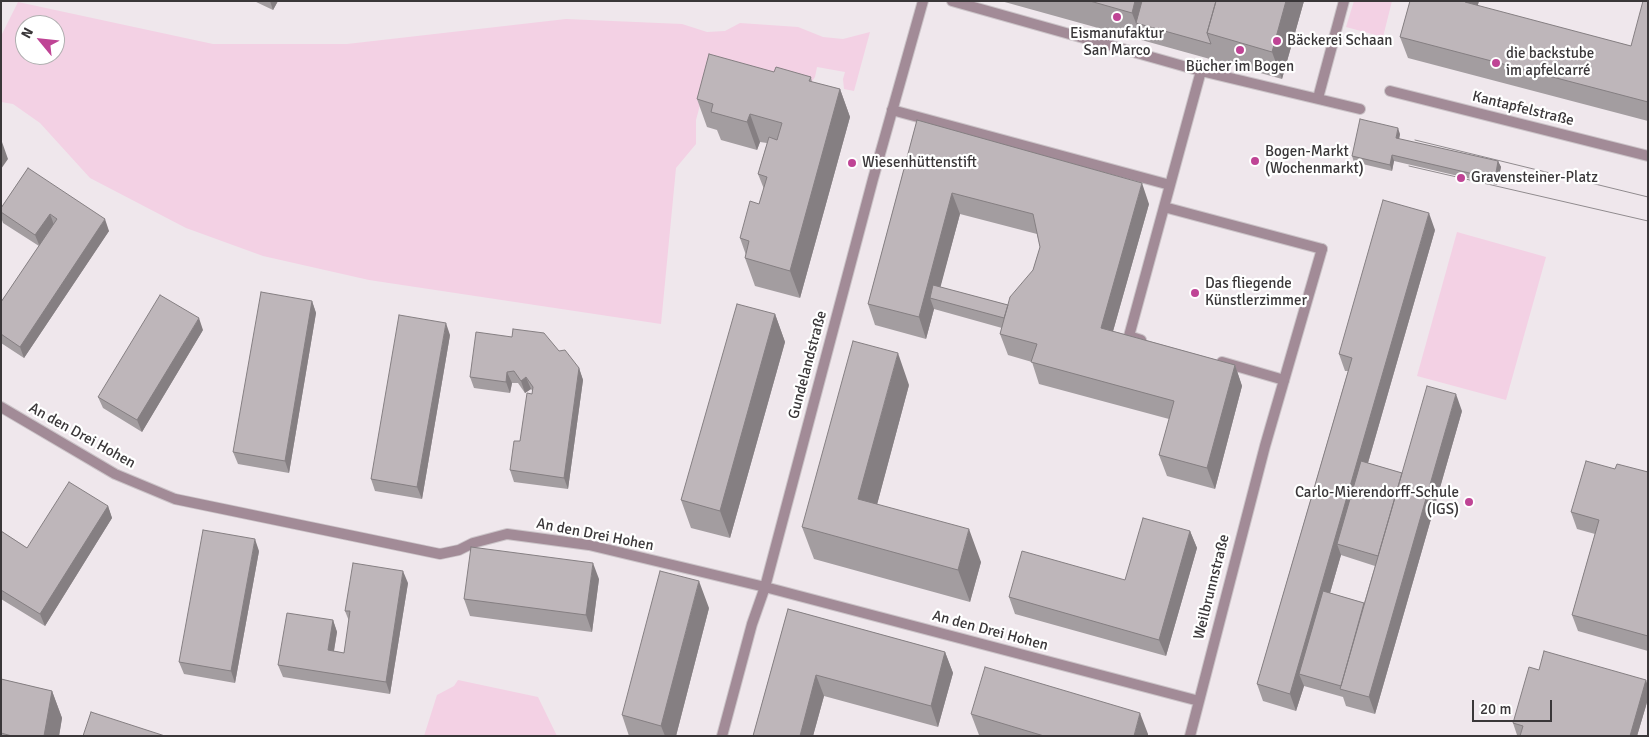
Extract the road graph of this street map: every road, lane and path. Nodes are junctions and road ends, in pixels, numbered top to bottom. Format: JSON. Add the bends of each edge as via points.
{"nodes":[{"id":1,"x":923,"y":1,"type":"edge"},
{"id":2,"x":952,"y":1,"type":"edge"},
{"id":3,"x":1344,"y":1,"type":"edge"},
{"id":4,"x":1201,"y":71,"type":"junction"},
{"id":5,"x":1390,"y":91,"type":"dead end"},
{"id":6,"x":1318,"y":98,"type":"junction"},
{"id":7,"x":1360,"y":109,"type":"dead end"},
{"id":8,"x":892,"y":110,"type":"junction"},
{"id":9,"x":1648,"y":156,"type":"edge"},
{"id":10,"x":1170,"y":185,"type":"junction"},
{"id":11,"x":1164,"y":207,"type":"junction"},
{"id":12,"x":1147,"y":341,"type":"edge"},
{"id":13,"x":1212,"y":359,"type":"edge"},
{"id":14,"x":1284,"y":380,"type":"junction"},
{"id":15,"x":1,"y":407,"type":"edge"},
{"id":16,"x":764,"y":587,"type":"junction"},
{"id":17,"x":1199,"y":701,"type":"junction"},
{"id":18,"x":722,"y":736,"type":"edge"},
{"id":19,"x":1190,"y":736,"type":"edge"}],
"edges":[{"from":1,"to":8,"type":"street","name":"Gundelandstraße"},
{"from":2,"to":4,"type":"street"},
{"from":3,"to":6,"type":"street"},
{"from":4,"to":6,"type":"street"},
{"from":4,"to":10,"type":"street"},
{"from":5,"to":9,"type":"street","name":"Kantapfelstraße"},
{"from":6,"to":7,"type":"street"},
{"from":8,"to":10,"type":"street"},
{"from":8,"to":16,"type":"street","name":"Gundelandstraße"},
{"from":10,"to":11,"type":"street"},
{"from":11,"to":12,"type":"street","via":[[1129,336]]},
{"from":11,"to":14,"type":"street","via":[[1322,249]]},
{"from":13,"to":14,"type":"street"},
{"from":14,"to":17,"type":"street","name":"Weilbrunnstraße"},
{"from":15,"to":16,"type":"street","name":"An den Drei Hohen","via":[[115,474],[175,499],[440,554],[507,534],[589,546]]},
{"from":16,"to":17,"type":"street","name":"An den Drei Hohen"},
{"from":16,"to":18,"type":"street","name":"Gundelandstraße"},
{"from":17,"to":19,"type":"street","name":"Weilbrunnstraße"}]}
